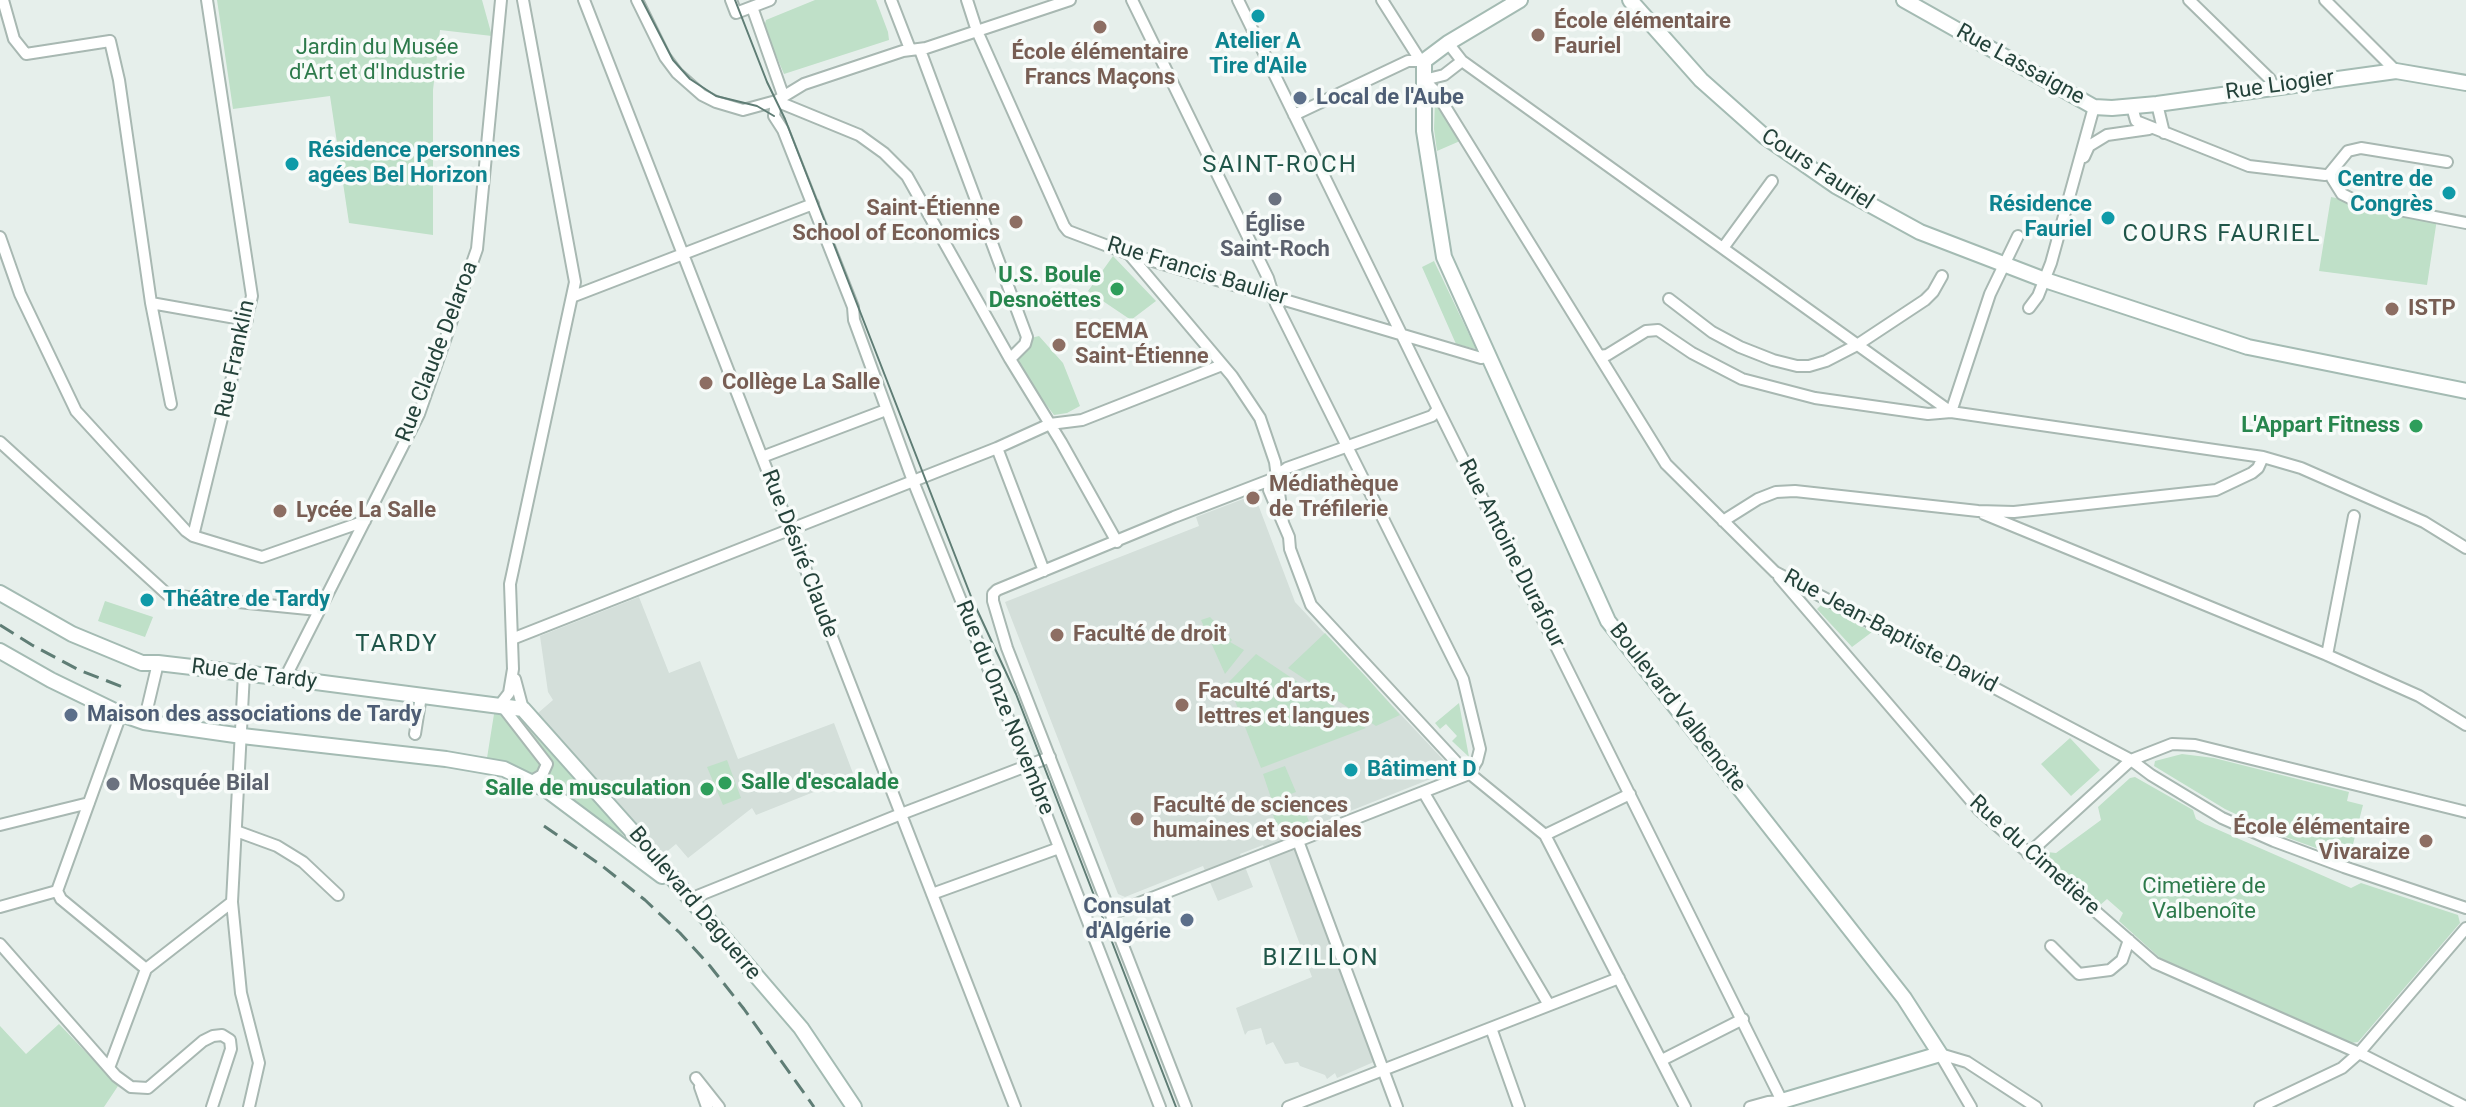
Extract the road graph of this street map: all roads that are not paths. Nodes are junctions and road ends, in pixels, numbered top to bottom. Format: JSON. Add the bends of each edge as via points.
{"nodes":[{"id":1,"x":3,"y":0,"type":"edge"},
{"id":2,"x":207,"y":0,"type":"edge"},
{"id":3,"x":501,"y":0,"type":"edge"},
{"id":4,"x":523,"y":0,"type":"edge"},
{"id":5,"x":584,"y":0,"type":"edge"},
{"id":6,"x":637,"y":0,"type":"edge"},
{"id":7,"x":731,"y":0,"type":"edge"},
{"id":8,"x":770,"y":0,"type":"edge"},
{"id":9,"x":891,"y":0,"type":"edge"},
{"id":10,"x":967,"y":0,"type":"edge"},
{"id":11,"x":1070,"y":0,"type":"edge"},
{"id":12,"x":1132,"y":0,"type":"edge"},
{"id":13,"x":1238,"y":0,"type":"edge"},
{"id":14,"x":1382,"y":0,"type":"edge"},
{"id":15,"x":1520,"y":0,"type":"edge"},
{"id":16,"x":1630,"y":0,"type":"edge"},
{"id":17,"x":1904,"y":0,"type":"edge"},
{"id":18,"x":2189,"y":0,"type":"edge"},
{"id":19,"x":2325,"y":0,"type":"edge"},
{"id":20,"x":752,"y":7,"type":"junction"},
{"id":21,"x":977,"y":31,"type":"junction"},
{"id":22,"x":1448,"y":43,"type":"junction"},
{"id":23,"x":915,"y":50,"type":"junction"},
{"id":24,"x":1422,"y":60,"type":"junction"},
{"id":25,"x":1462,"y":61,"type":"junction"},
{"id":26,"x":2396,"y":71,"type":"junction"},
{"id":27,"x":1424,"y":80,"type":"junction"},
{"id":28,"x":2466,"y":83,"type":"edge"},
{"id":29,"x":2273,"y":87,"type":"junction"},
{"id":30,"x":780,"y":98,"type":"junction"},
{"id":31,"x":2157,"y":104,"type":"junction"},
{"id":32,"x":2094,"y":107,"type":"junction"},
{"id":33,"x":2132,"y":107,"type":"junction"},
{"id":34,"x":1294,"y":115,"type":"junction"},
{"id":35,"x":2152,"y":129,"type":"junction"},
{"id":36,"x":2164,"y":133,"type":"junction"},
{"id":37,"x":2447,"y":162,"type":"dead end"},
{"id":38,"x":2078,"y":169,"type":"junction"},
{"id":39,"x":2329,"y":175,"type":"junction"},
{"id":40,"x":1772,"y":181,"type":"dead end"},
{"id":41,"x":813,"y":204,"type":"junction"},
{"id":42,"x":2466,"y":223,"type":"edge"},
{"id":43,"x":2018,"y":236,"type":"dead end"},
{"id":44,"x":0,"y":237,"type":"edge"},
{"id":45,"x":1723,"y":248,"type":"junction"},
{"id":46,"x":683,"y":254,"type":"junction"},
{"id":47,"x":1129,"y":254,"type":"junction"},
{"id":48,"x":2004,"y":266,"type":"junction"},
{"id":49,"x":1942,"y":276,"type":"dead end"},
{"id":50,"x":2045,"y":280,"type":"junction"},
{"id":51,"x":1274,"y":295,"type":"junction"},
{"id":52,"x":574,"y":296,"type":"junction"},
{"id":53,"x":1669,"y":299,"type":"dead end"},
{"id":54,"x":151,"y":303,"type":"junction"},
{"id":55,"x":2029,"y":308,"type":"dead end"},
{"id":56,"x":247,"y":320,"type":"junction"},
{"id":57,"x":1401,"y":335,"type":"junction"},
{"id":58,"x":1857,"y":345,"type":"junction"},
{"id":59,"x":1489,"y":354,"type":"junction"},
{"id":60,"x":1599,"y":356,"type":"junction"},
{"id":61,"x":1010,"y":359,"type":"junction"},
{"id":62,"x":1222,"y":365,"type":"junction"},
{"id":63,"x":2466,"y":391,"type":"edge"},
{"id":64,"x":171,"y":404,"type":"dead end"},
{"id":65,"x":1438,"y":409,"type":"junction"},
{"id":66,"x":886,"y":410,"type":"junction"},
{"id":67,"x":1951,"y":412,"type":"junction"},
{"id":68,"x":1050,"y":424,"type":"junction"},
{"id":69,"x":0,"y":442,"type":"edge"},
{"id":70,"x":1348,"y":447,"type":"junction"},
{"id":71,"x":997,"y":448,"type":"junction"},
{"id":72,"x":762,"y":457,"type":"junction"},
{"id":73,"x":2263,"y":457,"type":"junction"},
{"id":74,"x":1274,"y":477,"type":"junction"},
{"id":75,"x":913,"y":481,"type":"junction"},
{"id":76,"x":1978,"y":511,"type":"junction"},
{"id":77,"x":2354,"y":516,"type":"dead end"},
{"id":78,"x":365,"y":521,"type":"junction"},
{"id":79,"x":1723,"y":521,"type":"junction"},
{"id":80,"x":790,"y":529,"type":"junction"},
{"id":81,"x":193,"y":536,"type":"junction"},
{"id":82,"x":1117,"y":542,"type":"junction"},
{"id":83,"x":2466,"y":548,"type":"edge"},
{"id":84,"x":1044,"y":571,"type":"junction"},
{"id":85,"x":1775,"y":572,"type":"junction"},
{"id":86,"x":0,"y":593,"type":"edge"},
{"id":87,"x":318,"y":610,"type":"junction"},
{"id":88,"x":512,"y":639,"type":"junction"},
{"id":89,"x":0,"y":651,"type":"edge"},
{"id":90,"x":2327,"y":655,"type":"junction"},
{"id":91,"x":158,"y":663,"type":"junction"},
{"id":92,"x":513,"y":669,"type":"junction"},
{"id":93,"x":244,"y":673,"type":"junction"},
{"id":94,"x":285,"y":678,"type":"junction"},
{"id":95,"x":421,"y":696,"type":"junction"},
{"id":96,"x":500,"y":706,"type":"junction"},
{"id":97,"x":523,"y":709,"type":"junction"},
{"id":98,"x":121,"y":714,"type":"junction"},
{"id":99,"x":144,"y":722,"type":"junction"},
{"id":100,"x":2466,"y":725,"type":"edge"},
{"id":101,"x":415,"y":734,"type":"dead end"},
{"id":102,"x":242,"y":736,"type":"junction"},
{"id":103,"x":1050,"y":757,"type":"junction"},
{"id":104,"x":2131,"y":760,"type":"junction"},
{"id":105,"x":1027,"y":765,"type":"junction"},
{"id":106,"x":1469,"y":774,"type":"junction"},
{"id":107,"x":530,"y":782,"type":"junction"},
{"id":108,"x":1424,"y":793,"type":"junction"},
{"id":109,"x":1630,"y":794,"type":"junction"},
{"id":110,"x":89,"y":803,"type":"junction"},
{"id":111,"x":2466,"y":812,"type":"edge"},
{"id":112,"x":901,"y":814,"type":"junction"},
{"id":113,"x":0,"y":825,"type":"edge"},
{"id":114,"x":236,"y":831,"type":"junction"},
{"id":115,"x":1545,"y":835,"type":"junction"},
{"id":116,"x":638,"y":838,"type":"junction"},
{"id":117,"x":1298,"y":841,"type":"junction"},
{"id":118,"x":1059,"y":848,"type":"junction"},
{"id":119,"x":2028,"y":854,"type":"junction"},
{"id":120,"x":644,"y":862,"type":"junction"},
{"id":121,"x":57,"y":891,"type":"junction"},
{"id":122,"x":932,"y":894,"type":"junction"},
{"id":123,"x":338,"y":895,"type":"dead end"},
{"id":124,"x":687,"y":896,"type":"junction"},
{"id":125,"x":232,"y":902,"type":"junction"},
{"id":126,"x":0,"y":907,"type":"edge"},
{"id":127,"x":2466,"y":908,"type":"edge"},
{"id":128,"x":1111,"y":914,"type":"junction"},
{"id":129,"x":2466,"y":928,"type":"edge"},
{"id":130,"x":2129,"y":940,"type":"junction"},
{"id":131,"x":0,"y":944,"type":"edge"},
{"id":132,"x":2051,"y":946,"type":"dead end"},
{"id":133,"x":146,"y":969,"type":"junction"},
{"id":134,"x":1619,"y":978,"type":"junction"},
{"id":135,"x":1549,"y":1005,"type":"junction"},
{"id":136,"x":1743,"y":1019,"type":"junction"},
{"id":137,"x":1491,"y":1028,"type":"junction"},
{"id":138,"x":2359,"y":1053,"type":"junction"},
{"id":139,"x":1940,"y":1054,"type":"junction"},
{"id":140,"x":1662,"y":1060,"type":"junction"},
{"id":141,"x":109,"y":1068,"type":"junction"},
{"id":142,"x":1383,"y":1070,"type":"junction"},
{"id":143,"x":1781,"y":1105,"type":"edge"},
{"id":144,"x":212,"y":1107,"type":"edge"},
{"id":145,"x":249,"y":1107,"type":"edge"},
{"id":146,"x":707,"y":1107,"type":"edge"},
{"id":147,"x":719,"y":1107,"type":"edge"},
{"id":148,"x":854,"y":1107,"type":"edge"},
{"id":149,"x":1015,"y":1107,"type":"edge"},
{"id":150,"x":1160,"y":1107,"type":"edge"},
{"id":151,"x":1186,"y":1107,"type":"edge"},
{"id":152,"x":1288,"y":1107,"type":"edge"},
{"id":153,"x":1397,"y":1107,"type":"edge"},
{"id":154,"x":1519,"y":1107,"type":"edge"},
{"id":155,"x":1685,"y":1107,"type":"edge"},
{"id":156,"x":1750,"y":1107,"type":"edge"},
{"id":157,"x":1971,"y":1107,"type":"edge"},
{"id":158,"x":2036,"y":1107,"type":"edge"},
{"id":159,"x":2260,"y":1107,"type":"edge"},
{"id":160,"x":2466,"y":1107,"type":"edge"}],
"edges":[{"from":1,"to":54,"type":"street","via":[[14,39],[26,54],[110,41]]},
{"from":2,"to":56,"type":"street","name":"Rue Franklin","via":[[252,296]]},
{"from":3,"to":78,"type":"street","name":"Rue Claude Delaroa","via":[[477,249],[419,414]]},
{"from":4,"to":52,"type":"street"},
{"from":5,"to":46,"type":"street","name":"Rue Désiré Claude"},
{"from":6,"to":30,"type":"street","via":[[665,57],[690,86],[743,110]]},
{"from":7,"to":20,"type":"street","via":[[736,13]]},
{"from":8,"to":20,"type":"street"},
{"from":9,"to":23,"type":"street"},
{"from":10,"to":21,"type":"street","name":"Rue Francis Baulier"},
{"from":11,"to":21,"type":"street"},
{"from":12,"to":51,"type":"street"},
{"from":13,"to":34,"type":"street","name":"Rue Antoine Durafour"},
{"from":14,"to":24,"type":"street"},
{"from":15,"to":22,"type":"main road"},
{"from":16,"to":48,"type":"main road","name":"Cours Fauriel","via":[[1701,80],[1799,161],[1920,232]]},
{"from":17,"to":32,"type":"main road","name":"Rue Lassaigne"},
{"from":18,"to":29,"type":"street"},
{"from":19,"to":26,"type":"street"},
{"from":20,"to":30,"type":"street"},
{"from":21,"to":23,"type":"street"},
{"from":21,"to":47,"type":"street","name":"Rue Francis Baulier","via":[[1064,226]]},
{"from":22,"to":24,"type":"main road"},
{"from":22,"to":25,"type":"street"},
{"from":23,"to":30,"type":"street","via":[[804,84]]},
{"from":23,"to":61,"type":"street","via":[[1027,337]]},
{"from":24,"to":27,"type":"main road","name":"Boulevard Valbenoîte"},
{"from":24,"to":34,"type":"street","via":[[1408,61]]},
{"from":25,"to":27,"type":"street","via":[[1444,75]]},
{"from":25,"to":45,"type":"street"},
{"from":26,"to":28,"type":"main road","name":"Rue Liogier"},
{"from":26,"to":29,"type":"main road","name":"Rue Liogier"},
{"from":27,"to":59,"type":"main road","name":"Boulevard Valbenoîte","via":[[1424,131],[1444,257]]},
{"from":27,"to":60,"type":"street","name":"Rue Jean-Baptiste David"},
{"from":29,"to":31,"type":"main road","name":"Rue Liogier"},
{"from":30,"to":41,"type":"street","name":"Rue du Onze Novembre","via":[[774,116]]},
{"from":30,"to":61,"type":"street","via":[[859,135],[907,176]]},
{"from":31,"to":33,"type":"main road","name":"Rue Liogier"},
{"from":31,"to":36,"type":"street"},
{"from":32,"to":33,"type":"main road","name":"Rue Liogier"},
{"from":32,"to":38,"type":"street"},
{"from":33,"to":35,"type":"street","via":[[2136,121]]},
{"from":34,"to":57,"type":"street","name":"Rue Antoine Durafour"},
{"from":35,"to":36,"type":"street"},
{"from":35,"to":38,"type":"street","via":[[2107,135],[2089,146]]},
{"from":36,"to":39,"type":"street","via":[[2249,166]]},
{"from":37,"to":39,"type":"street","via":[[2361,148],[2348,151]]},
{"from":38,"to":50,"type":"street"},
{"from":39,"to":42,"type":"street","via":[[2342,194],[2358,202]]},
{"from":40,"to":45,"type":"street"},
{"from":41,"to":46,"type":"street"},
{"from":41,"to":66,"type":"street","name":"Rue du Onze Novembre"},
{"from":43,"to":48,"type":"street"},
{"from":44,"to":81,"type":"street","via":[[20,294],[76,411]]},
{"from":45,"to":58,"type":"street"},
{"from":46,"to":52,"type":"street"},
{"from":46,"to":72,"type":"street","name":"Rue Désiré Claude"},
{"from":47,"to":51,"type":"street","name":"Rue Francis Baulier"},
{"from":47,"to":62,"type":"street"},
{"from":48,"to":50,"type":"main road","name":"Cours Fauriel"},
{"from":48,"to":67,"type":"street"},
{"from":49,"to":58,"type":"street","via":[[1925,300]]},
{"from":50,"to":55,"type":"street"},
{"from":50,"to":63,"type":"main road","name":"Cours Fauriel","via":[[2248,347]]},
{"from":51,"to":57,"type":"street","name":"Rue Francis Baulier"},
{"from":51,"to":70,"type":"street"},
{"from":52,"to":88,"type":"street","via":[[510,584]]},
{"from":53,"to":58,"type":"street","via":[[1712,332],[1797,366],[1826,361]]},
{"from":54,"to":56,"type":"street"},
{"from":54,"to":64,"type":"street"},
{"from":56,"to":81,"type":"street","name":"Rue Franklin"},
{"from":57,"to":59,"type":"street","name":"Rue Francis Baulier","via":[[1481,358]]},
{"from":57,"to":65,"type":"street","name":"Rue Antoine Durafour"},
{"from":58,"to":67,"type":"street"},
{"from":59,"to":139,"type":"main road","name":"Boulevard Valbenoîte","via":[[1608,621],[1904,998]]},
{"from":60,"to":67,"type":"street","via":[[1658,330],[1742,379],[1815,398],[1928,414]]},
{"from":60,"to":79,"type":"street","name":"Rue Jean-Baptiste David","via":[[1666,464]]},
{"from":61,"to":68,"type":"street"},
{"from":62,"to":68,"type":"street","via":[[1082,420]]},
{"from":62,"to":74,"type":"street","via":[[1260,418]]},
{"from":65,"to":70,"type":"street","via":[[1432,416]]},
{"from":65,"to":109,"type":"street","name":"Rue Antoine Durafour"},
{"from":66,"to":72,"type":"street"},
{"from":66,"to":75,"type":"street","name":"Rue du Onze Novembre"},
{"from":67,"to":73,"type":"street"},
{"from":68,"to":71,"type":"street"},
{"from":68,"to":82,"type":"street"},
{"from":69,"to":87,"type":"street","via":[[168,595]]},
{"from":70,"to":74,"type":"street"},
{"from":70,"to":106,"type":"street","via":[[1463,679],[1480,749]]},
{"from":71,"to":75,"type":"street"},
{"from":71,"to":84,"type":"street"},
{"from":72,"to":80,"type":"street","name":"Rue Désiré Claude"},
{"from":73,"to":76,"type":"street","via":[[2252,473],[2216,490],[2014,512]]},
{"from":73,"to":83,"type":"street","via":[[2301,468],[2424,522]]},
{"from":74,"to":82,"type":"street"},
{"from":74,"to":106,"type":"street","via":[[1290,549],[1311,605]]},
{"from":75,"to":80,"type":"street"},
{"from":75,"to":105,"type":"street","name":"Rue du Onze Novembre"},
{"from":76,"to":79,"type":"street","via":[[1795,491],[1758,499]]},
{"from":76,"to":90,"type":"street"},
{"from":77,"to":90,"type":"street"},
{"from":78,"to":81,"type":"street","via":[[262,557]]},
{"from":78,"to":87,"type":"street","name":"Rue Claude Delaroa"},
{"from":79,"to":85,"type":"street","name":"Rue Jean-Baptiste David"},
{"from":80,"to":88,"type":"street"},
{"from":80,"to":112,"type":"street","name":"Rue Désiré Claude"},
{"from":82,"to":84,"type":"street"},
{"from":84,"to":103,"type":"street","name":"Rue du Onze Novembre","via":[[997,590],[992,598]]},
{"from":85,"to":104,"type":"street","name":"Rue Jean-Baptiste David"},
{"from":85,"to":119,"type":"street","name":"Rue du Cimetière","via":[[1979,810]]},
{"from":86,"to":91,"type":"main road","name":"Rue de Tardy","via":[[72,634],[142,663]]},
{"from":87,"to":94,"type":"street","name":"Rue Claude Delaroa"},
{"from":88,"to":92,"type":"street"},
{"from":89,"to":98,"type":"main road"},
{"from":90,"to":100,"type":"street","via":[[2419,696]]},
{"from":91,"to":93,"type":"main road","name":"Rue de Tardy"},
{"from":91,"to":99,"type":"street"},
{"from":92,"to":96,"type":"street","via":[[509,693]]},
{"from":92,"to":97,"type":"street"},
{"from":93,"to":94,"type":"main road","name":"Rue de Tardy"},
{"from":93,"to":102,"type":"street"},
{"from":94,"to":95,"type":"main road","name":"Rue de Tardy"},
{"from":95,"to":96,"type":"main road","name":"Rue de Tardy"},
{"from":95,"to":101,"type":"street"},
{"from":96,"to":97,"type":"main road","name":"Rue de Tardy"},
{"from":96,"to":107,"type":"street","via":[[547,764]]},
{"from":97,"to":116,"type":"main road","name":"Boulevard Daguerre"},
{"from":98,"to":99,"type":"main road"},
{"from":98,"to":110,"type":"street"},
{"from":99,"to":102,"type":"main road"},
{"from":102,"to":107,"type":"main road","via":[[446,759],[504,769]]},
{"from":102,"to":114,"type":"street"},
{"from":103,"to":105,"type":"street"},
{"from":103,"to":128,"type":"street","name":"Rue du Onze Novembre"},
{"from":104,"to":111,"type":"street","via":[[2172,744],[2195,745]]},
{"from":104,"to":119,"type":"street"},
{"from":104,"to":127,"type":"street","name":"Rue Jean-Baptiste David","via":[[2222,818]]},
{"from":105,"to":112,"type":"street"},
{"from":105,"to":118,"type":"street","name":"Rue du Onze Novembre"},
{"from":106,"to":108,"type":"street"},
{"from":106,"to":115,"type":"street"},
{"from":107,"to":120,"type":"main road"},
{"from":108,"to":117,"type":"street"},
{"from":108,"to":135,"type":"street"},
{"from":109,"to":115,"type":"street"},
{"from":109,"to":136,"type":"street","name":"Rue Antoine Durafour"},
{"from":110,"to":113,"type":"street"},
{"from":110,"to":121,"type":"street"},
{"from":112,"to":122,"type":"street","name":"Rue Désiré Claude"},
{"from":112,"to":124,"type":"street"},
{"from":114,"to":123,"type":"street","via":[[303,862]]},
{"from":114,"to":125,"type":"street"},
{"from":115,"to":134,"type":"street"},
{"from":116,"to":120,"type":"main road"},
{"from":116,"to":124,"type":"main road","name":"Boulevard Daguerre"},
{"from":117,"to":128,"type":"street"},
{"from":117,"to":142,"type":"street"},
{"from":118,"to":122,"type":"street"},
{"from":118,"to":150,"type":"street","name":"Rue du Onze Novembre"},
{"from":119,"to":130,"type":"street","name":"Rue du Cimetière"},
{"from":120,"to":124,"type":"main road"},
{"from":121,"to":126,"type":"street"},
{"from":121,"to":133,"type":"street"},
{"from":122,"to":149,"type":"street","name":"Rue Désiré Claude"},
{"from":124,"to":148,"type":"main road","name":"Boulevard Daguerre","via":[[801,1028]]},
{"from":125,"to":133,"type":"street"},
{"from":125,"to":145,"type":"street","via":[[241,993],[259,1063]]},
{"from":128,"to":151,"type":"street","name":"Rue du Onze Novembre"},
{"from":129,"to":138,"type":"street"},
{"from":130,"to":132,"type":"street","via":[[2122,960],[2110,970],[2079,974]]},
{"from":130,"to":138,"type":"street","name":"Rue du Cimetière","via":[[2155,963]]},
{"from":131,"to":141,"type":"street"},
{"from":133,"to":141,"type":"street"},
{"from":134,"to":135,"type":"street"},
{"from":134,"to":140,"type":"street"},
{"from":135,"to":137,"type":"street"},
{"from":136,"to":140,"type":"street"},
{"from":136,"to":143,"type":"street","name":"Rue Antoine Durafour"},
{"from":137,"to":142,"type":"street"},
{"from":137,"to":154,"type":"street"},
{"from":138,"to":159,"type":"street","via":[[2342,1068]]},
{"from":138,"to":160,"type":"street","name":"Rue du Cimetière"},
{"from":139,"to":143,"type":"main road"},
{"from":139,"to":157,"type":"street","name":"Boulevard Valbenoîte"},
{"from":139,"to":158,"type":"street","via":[[1967,1062]]},
{"from":140,"to":155,"type":"street"},
{"from":141,"to":144,"type":"street","via":[[131,1087],[148,1088],[203,1041],[222,1035],[230,1040],[231,1049]]},
{"from":142,"to":152,"type":"street"},
{"from":142,"to":153,"type":"street"},
{"from":143,"to":156,"type":"street"},
{"from":146,"to":147,"type":"street","via":[[696,1078]]}]}
